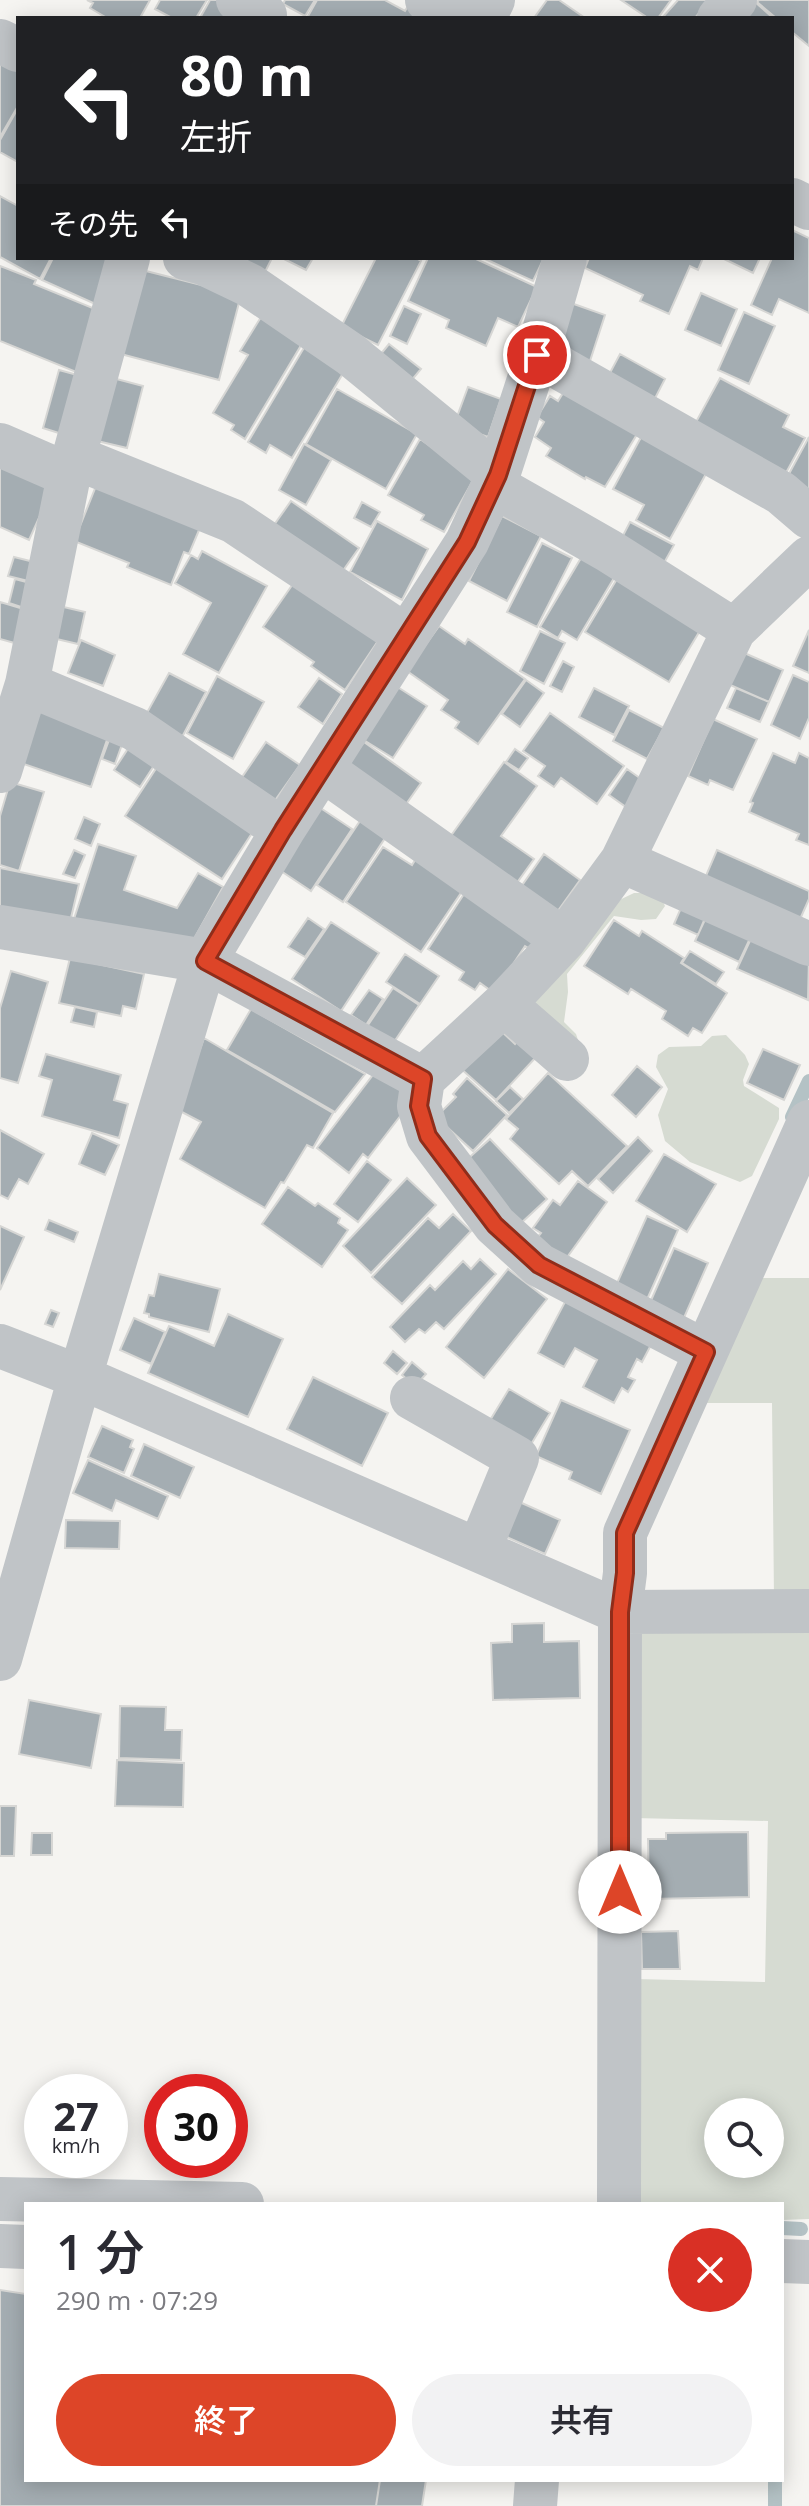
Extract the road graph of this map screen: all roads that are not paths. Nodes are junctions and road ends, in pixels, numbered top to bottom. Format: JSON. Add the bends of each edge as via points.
{"nodes":[{"id":1,"x":427,"y":0,"type":"edge"},
{"id":2,"x":735,"y":0,"type":"edge"},
{"id":3,"x":454,"y":16,"type":"edge"},
{"id":4,"x":721,"y":16,"type":"edge"},
{"id":5,"x":127,"y":260,"type":"edge"},
{"id":6,"x":192,"y":260,"type":"edge"},
{"id":7,"x":564,"y":260,"type":"edge"},
{"id":8,"x":537,"y":355,"type":"junction"},
{"id":9,"x":0,"y":445,"type":"edge"},
{"id":10,"x":72,"y":466,"type":"junction"},
{"id":11,"x":495,"y":480,"type":"junction"},
{"id":12,"x":809,"y":517,"type":"edge"},
{"id":13,"x":809,"y":558,"type":"edge"},
{"id":14,"x":734,"y":630,"type":"junction"},
{"id":15,"x":406,"y":636,"type":"junction"},
{"id":16,"x":27,"y":684,"type":"junction"},
{"id":17,"x":322,"y":769,"type":"junction"},
{"id":18,"x":0,"y":771,"type":"edge"},
{"id":19,"x":283,"y":830,"type":"junction"},
{"id":20,"x":622,"y":861,"type":"junction"},
{"id":21,"x":0,"y":927,"type":"edge"},
{"id":22,"x":564,"y":940,"type":"junction"},
{"id":23,"x":809,"y":944,"type":"edge"},
{"id":24,"x":205,"y":961,"type":"junction"},
{"id":25,"x":504,"y":1004,"type":"junction"},
{"id":26,"x":567,"y":1059,"type":"dead end"},
{"id":27,"x":423,"y":1079,"type":"junction"},
{"id":28,"x":809,"y":1122,"type":"edge"},
{"id":29,"x":0,"y":1346,"type":"edge"},
{"id":30,"x":706,"y":1352,"type":"junction"},
{"id":31,"x":80,"y":1377,"type":"junction"},
{"id":32,"x":412,"y":1398,"type":"dead end"},
{"id":33,"x":479,"y":1550,"type":"junction"},
{"id":34,"x":809,"y":1611,"type":"edge"},
{"id":35,"x":620,"y":1612,"type":"junction"},
{"id":36,"x":0,"y":1659,"type":"edge"},
{"id":37,"x":0,"y":2199,"type":"edge"},
{"id":38,"x":145,"y":2202,"type":"edge"},
{"id":39,"x":619,"y":2202,"type":"edge"},
{"id":40,"x":0,"y":2246,"type":"edge"},
{"id":41,"x":24,"y":2247,"type":"edge"},
{"id":42,"x":784,"y":2261,"type":"edge"},
{"id":43,"x":809,"y":2262,"type":"edge"},
{"id":44,"x":537,"y":2482,"type":"edge"},
{"id":45,"x":535,"y":2506,"type":"edge"}],
"edges":[{"from":1,"to":3,"type":"street"},
{"from":2,"to":4,"type":"street"},
{"from":5,"to":10,"type":"street"},
{"from":6,"to":11,"type":"street","via":[[249,285],[350,354]]},
{"from":7,"to":8,"type":"street"},
{"from":8,"to":11,"type":"street"},
{"from":8,"to":12,"type":"street","via":[[781,493]]},
{"from":9,"to":10,"type":"street"},
{"from":10,"to":15,"type":"street","via":[[233,521]]},
{"from":10,"to":16,"type":"street"},
{"from":11,"to":14,"type":"street"},
{"from":11,"to":15,"type":"street","via":[[467,542]]},
{"from":13,"to":14,"type":"street"},
{"from":14,"to":20,"type":"street"},
{"from":15,"to":17,"type":"street"},
{"from":16,"to":18,"type":"street"},
{"from":16,"to":19,"type":"street","via":[[135,729]]},
{"from":17,"to":19,"type":"street"},
{"from":17,"to":22,"type":"street"},
{"from":19,"to":24,"type":"street"},
{"from":20,"to":22,"type":"street"},
{"from":20,"to":23,"type":"street"},
{"from":21,"to":24,"type":"street"},
{"from":22,"to":25,"type":"street"},
{"from":24,"to":27,"type":"street"},
{"from":24,"to":31,"type":"street"},
{"from":25,"to":26,"type":"street"},
{"from":25,"to":27,"type":"street"},
{"from":27,"to":30,"type":"street","via":[[419,1106],[428,1136],[495,1225],[539,1265]]},
{"from":28,"to":30,"type":"street"},
{"from":29,"to":31,"type":"street"},
{"from":30,"to":35,"type":"street","via":[[625,1533]]},
{"from":31,"to":33,"type":"street"},
{"from":31,"to":36,"type":"street"},
{"from":32,"to":33,"type":"street","via":[[517,1458]]},
{"from":33,"to":35,"type":"street"},
{"from":34,"to":35,"type":"street"},
{"from":35,"to":39,"type":"street"},
{"from":37,"to":38,"type":"street"},
{"from":40,"to":41,"type":"street"},
{"from":42,"to":43,"type":"street"},
{"from":44,"to":45,"type":"street"}]}
